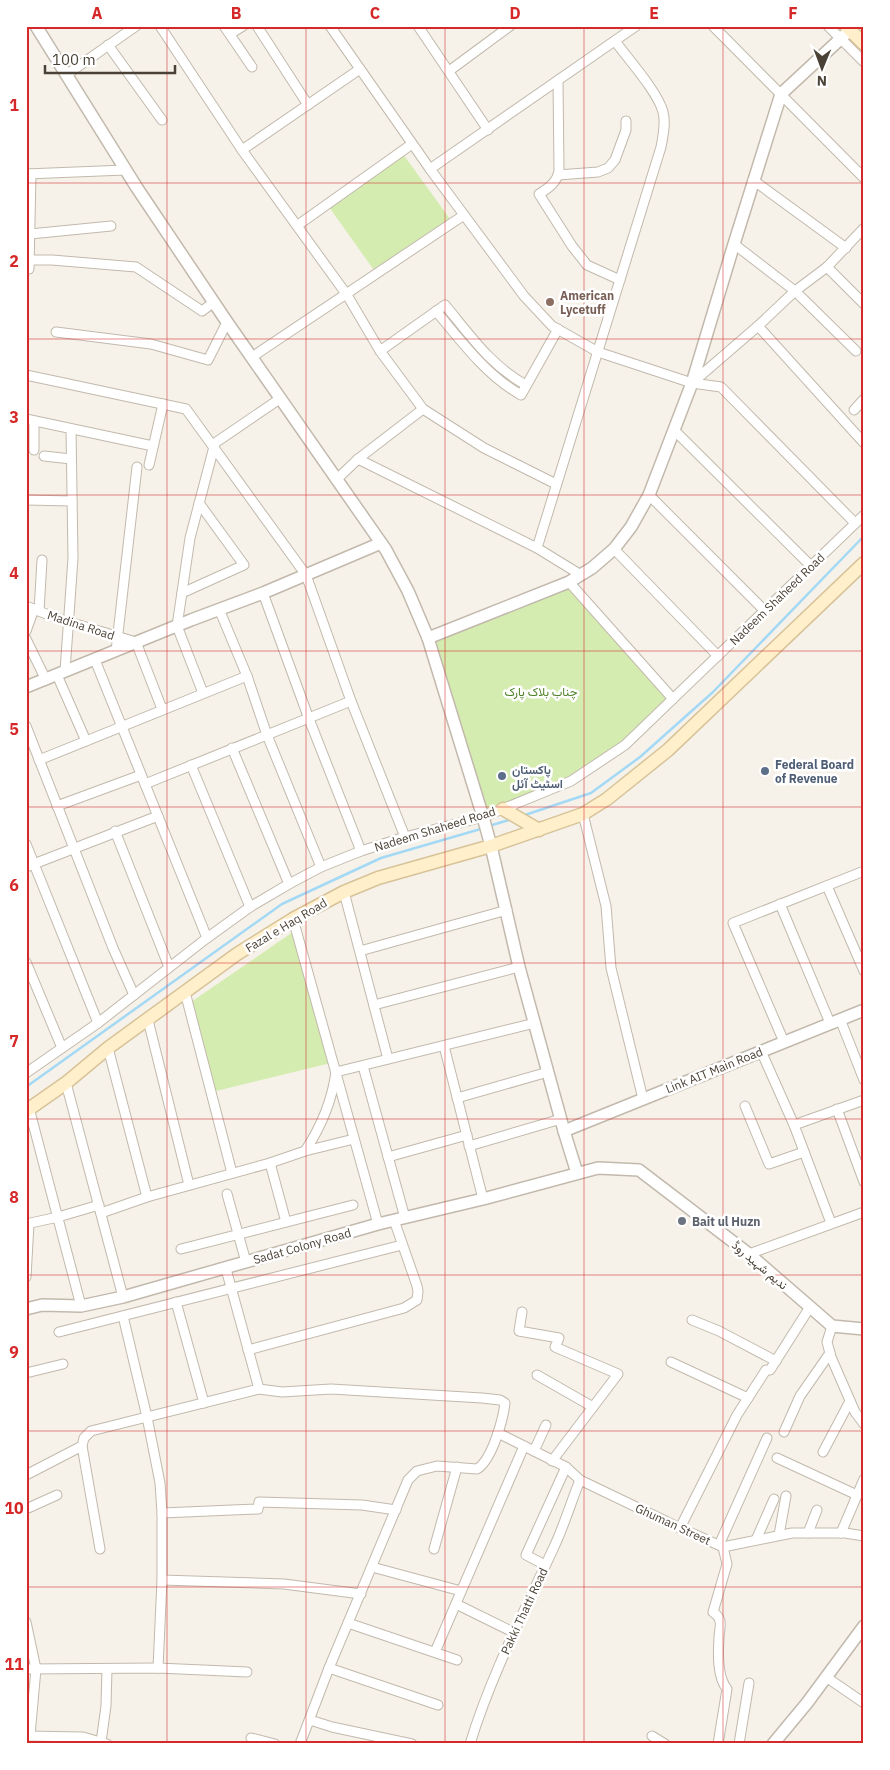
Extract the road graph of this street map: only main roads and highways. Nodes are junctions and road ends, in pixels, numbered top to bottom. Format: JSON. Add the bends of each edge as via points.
{"nodes":[{"id":1,"x":845,"y":32,"type":"edge"},
{"id":2,"x":864,"y":44,"type":"edge"},
{"id":3,"x":864,"y":563,"type":"edge"},
{"id":4,"x":504,"y":810,"type":"road end"},
{"id":5,"x":539,"y":830,"type":"junction"},
{"id":6,"x":28,"y":1110,"type":"edge"}],
"edges":[{"from":1,"to":2,"type":"main road"},
{"from":3,"to":5,"type":"main road","name":"Fazal e Haq Road","via":[[668,750],[583,814]]},
{"from":4,"to":5,"type":"main road"},
{"from":5,"to":6,"type":"main road","name":"Fazal e Haq Road","via":[[378,878],[293,919],[237,954]]}]}
